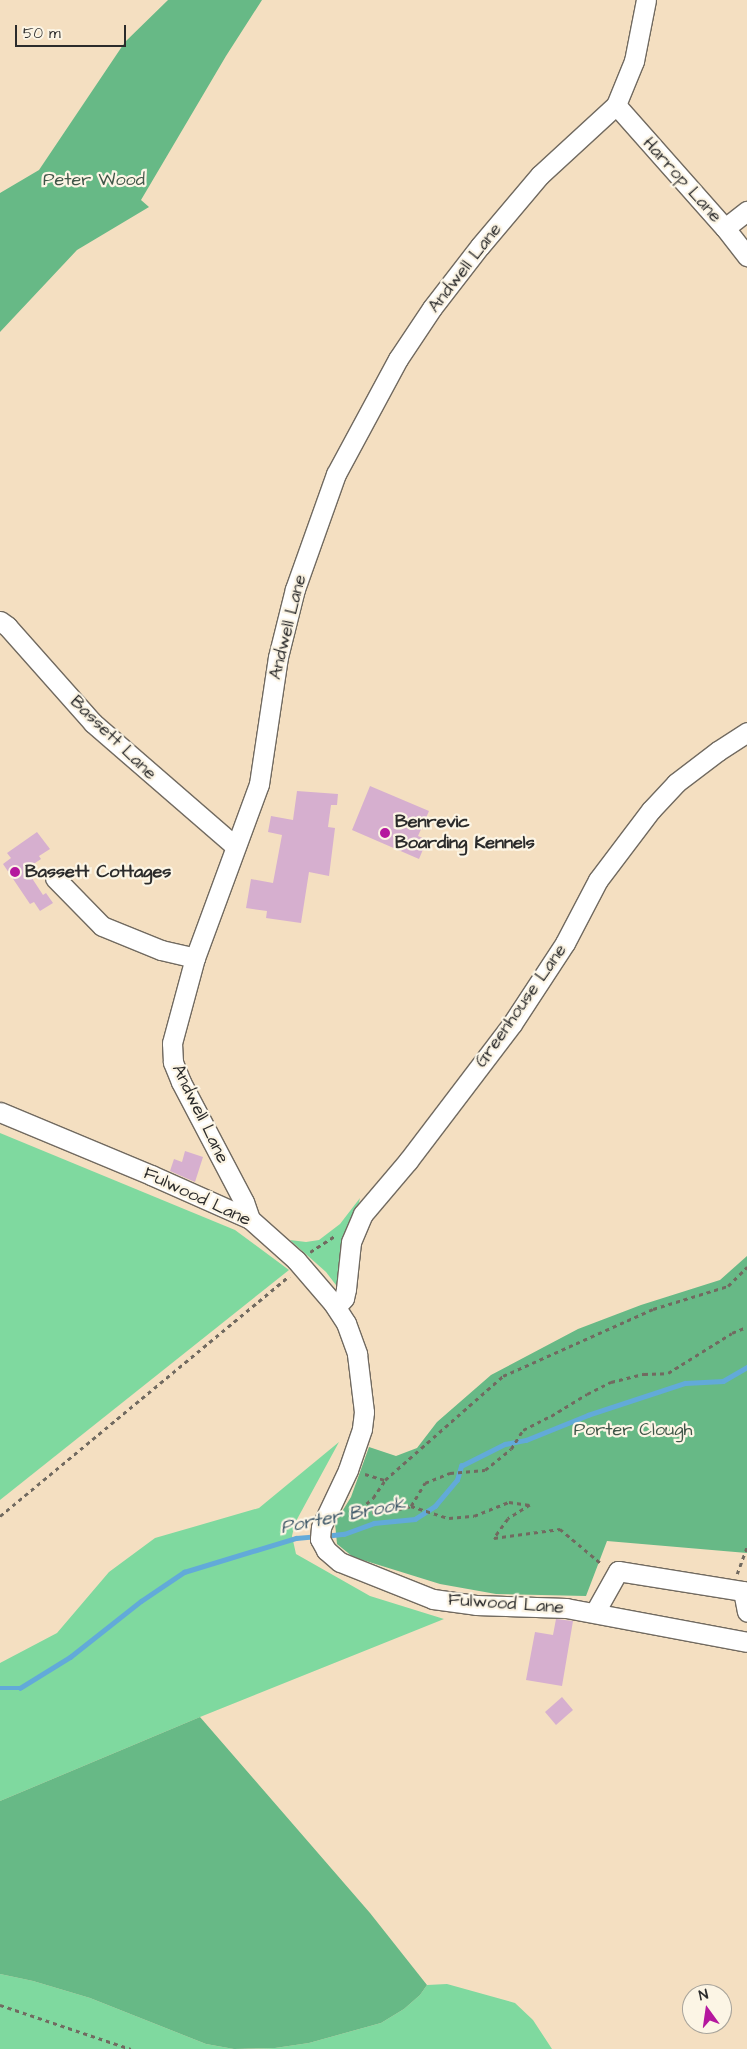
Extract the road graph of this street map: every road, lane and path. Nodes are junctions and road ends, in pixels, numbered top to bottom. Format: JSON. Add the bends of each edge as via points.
{"nodes":[{"id":1,"x":646,"y":0,"type":"edge"},
{"id":2,"x":616,"y":105,"type":"junction"},
{"id":3,"x":747,"y":211,"type":"edge"},
{"id":4,"x":725,"y":228,"type":"junction"},
{"id":5,"x":747,"y":256,"type":"edge"},
{"id":6,"x":0,"y":621,"type":"edge"},
{"id":7,"x":747,"y":732,"type":"edge"},
{"id":8,"x":235,"y":846,"type":"junction"},
{"id":9,"x":55,"y":878,"type":"dead end"},
{"id":10,"x":195,"y":958,"type":"junction"},
{"id":11,"x":0,"y":1112,"type":"edge"},
{"id":12,"x":250,"y":1219,"type":"junction"},
{"id":13,"x":339,"y":1233,"type":"dead end"},
{"id":14,"x":296,"y":1260,"type":"junction"},
{"id":15,"x":747,"y":1267,"type":"edge"},
{"id":16,"x":336,"y":1307,"type":"junction"},
{"id":17,"x":747,"y":1327,"type":"edge"},
{"id":18,"x":348,"y":1470,"type":"junction"},
{"id":19,"x":385,"y":1480,"type":"junction"},
{"id":20,"x":411,"y":1506,"type":"junction"},
{"id":21,"x":0,"y":1516,"type":"edge"},
{"id":22,"x":747,"y":1546,"type":"edge"},
{"id":23,"x":618,"y":1571,"type":"junction"},
{"id":24,"x":731,"y":1589,"type":"junction"},
{"id":25,"x":595,"y":1612,"type":"junction"},
{"id":26,"x":747,"y":1612,"type":"edge"},
{"id":27,"x":747,"y":1642,"type":"edge"},
{"id":28,"x":0,"y":2005,"type":"edge"},
{"id":29,"x":131,"y":2049,"type":"edge"}],
"edges":[{"from":1,"to":2,"type":"street","via":[[634,61]]},
{"from":2,"to":4,"type":"street","name":"Harrop Lane"},
{"from":2,"to":8,"type":"street","name":"Andwell Lane","via":[[540,175],[432,308],[398,359],[336,474],[295,589],[278,657],[258,784]]},
{"from":3,"to":4,"type":"street"},
{"from":4,"to":5,"type":"street","name":"Harrop Lane"},
{"from":6,"to":8,"type":"street","name":"Bassett Lane","via":[[93,723]]},
{"from":7,"to":16,"type":"street","name":"Greenhouse Lane","via":[[676,783],[651,810],[598,880],[565,942],[512,1024],[408,1161],[363,1214],[352,1242],[344,1298]]},
{"from":8,"to":10,"type":"street","name":"Andwell Lane"},
{"from":9,"to":10,"type":"street","via":[[102,926],[161,950]]},
{"from":10,"to":12,"type":"street","name":"Andwell Lane","via":[[172,1043],[173,1062]]},
{"from":11,"to":12,"type":"street","name":"Fulwood Lane"},
{"from":12,"to":14,"type":"street","name":"Fulwood Lane"},
{"from":13,"to":14,"type":"path"},
{"from":14,"to":16,"type":"street","name":"Fulwood Lane"},
{"from":14,"to":21,"type":"path","via":[[291,1274],[280,1286]]},
{"from":15,"to":19,"type":"path","via":[[728,1286],[653,1308],[503,1376]]},
{"from":16,"to":18,"type":"street","name":"Fulwood Lane","via":[[357,1354],[364,1412],[362,1429]]},
{"from":17,"to":20,"type":"path","via":[[668,1373],[644,1374],[611,1382],[523,1430],[511,1449],[485,1470],[450,1473],[425,1483]]},
{"from":18,"to":19,"type":"path"},
{"from":18,"to":25,"type":"street","name":"Fulwood Lane","via":[[321,1527],[320,1539],[326,1550],[340,1562],[433,1599],[476,1605]]},
{"from":19,"to":20,"type":"path","via":[[373,1498],[354,1514]]},
{"from":20,"to":23,"type":"path","via":[[448,1518],[474,1516],[509,1502],[530,1505],[508,1519],[494,1538],[560,1529],[602,1564]]},
{"from":22,"to":24,"type":"path"},
{"from":23,"to":24,"type":"street"},
{"from":23,"to":25,"type":"street"},
{"from":24,"to":26,"type":"street","via":[[742,1591]]},
{"from":25,"to":27,"type":"street","name":"Fulwood Lane"},
{"from":28,"to":29,"type":"path"}]}
